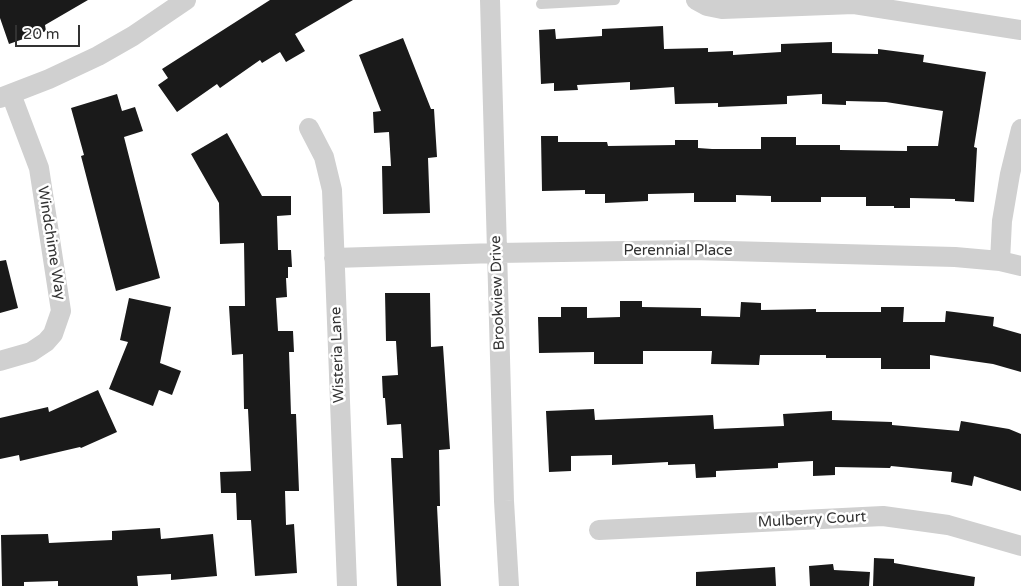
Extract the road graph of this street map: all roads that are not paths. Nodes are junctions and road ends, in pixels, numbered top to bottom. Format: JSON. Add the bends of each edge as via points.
{"nodes":[{"id":1,"x":186,"y":0,"type":"edge"},
{"id":2,"x":490,"y":0,"type":"edge"},
{"id":3,"x":615,"y":0,"type":"edge"},
{"id":4,"x":696,"y":0,"type":"edge"},
{"id":5,"x":542,"y":4,"type":"dead end"},
{"id":6,"x":1021,"y":30,"type":"edge"},
{"id":7,"x":6,"y":96,"type":"edge"},
{"id":8,"x":309,"y":128,"type":"dead end"},
{"id":9,"x":1021,"y":129,"type":"edge"},
{"id":10,"x":497,"y":253,"type":"junction"},
{"id":11,"x":334,"y":258,"type":"junction"},
{"id":12,"x":1000,"y":261,"type":"junction"},
{"id":13,"x":1021,"y":266,"type":"edge"},
{"id":14,"x":0,"y":361,"type":"edge"},
{"id":15,"x":599,"y":530,"type":"dead end"},
{"id":16,"x":1021,"y":546,"type":"edge"},
{"id":17,"x":347,"y":586,"type":"edge"},
{"id":18,"x":509,"y":586,"type":"edge"}],
"edges":[{"from":1,"to":7,"type":"street","via":[[98,56]]},
{"from":2,"to":10,"type":"street","name":"Brookview Drive"},
{"from":3,"to":5,"type":"lane"},
{"from":4,"to":6,"type":"street","via":[[722,9],[854,4]]},
{"from":7,"to":14,"type":"street","name":"Windchime Way","via":[[39,168],[61,311],[56,328],[46,342],[31,352]]},
{"from":8,"to":11,"type":"street","name":"Wisteria Lane","via":[[324,157],[332,190]]},
{"from":9,"to":12,"type":"street","via":[[1002,221]]},
{"from":10,"to":11,"type":"street","name":"Perennial Place"},
{"from":10,"to":12,"type":"street","name":"Perennial Place","via":[[692,250]]},
{"from":10,"to":18,"type":"street","name":"Brookview Drive"},
{"from":11,"to":17,"type":"street","name":"Wisteria Lane"},
{"from":12,"to":13,"type":"street","name":"Perennial Place"},
{"from":15,"to":16,"type":"street","name":"Mulberry Court","via":[[883,516],[948,525]]}]}
